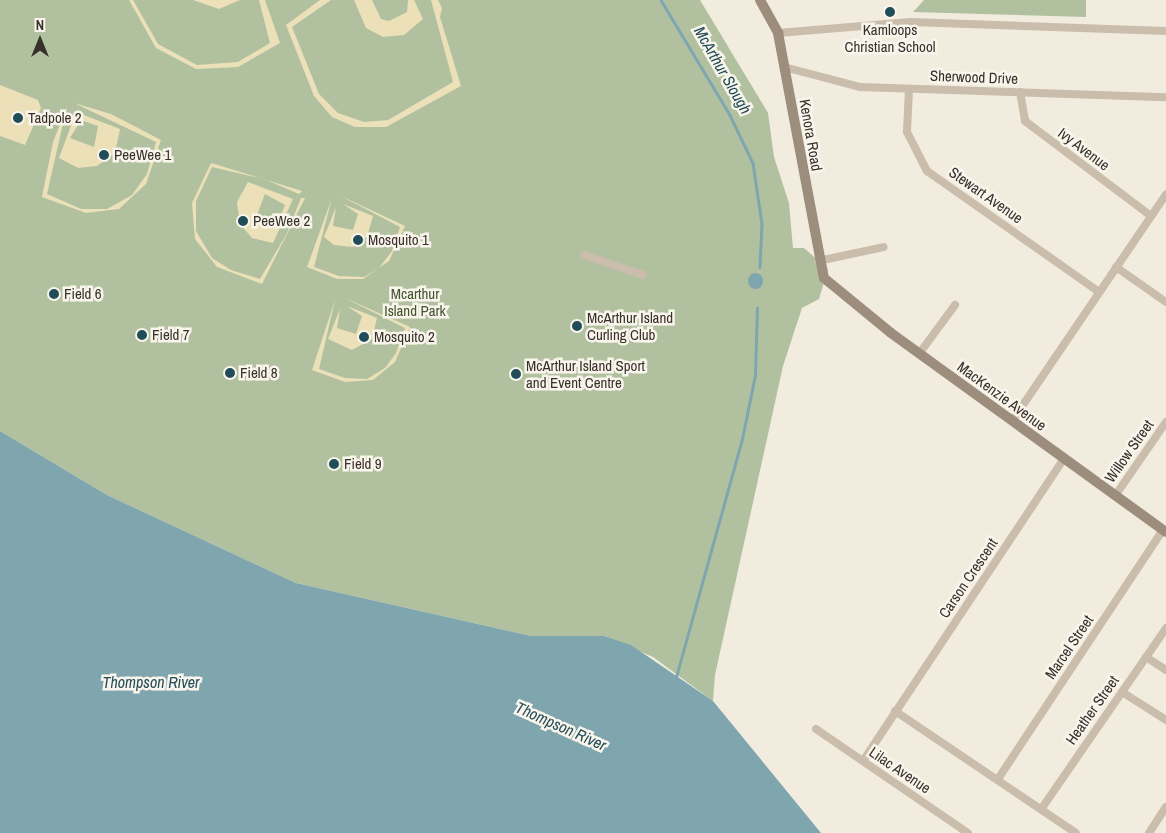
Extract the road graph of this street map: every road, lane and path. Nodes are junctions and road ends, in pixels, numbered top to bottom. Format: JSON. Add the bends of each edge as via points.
{"nodes":[{"id":1,"x":760,"y":0,"type":"edge"},
{"id":2,"x":1166,"y":31,"type":"edge"},
{"id":3,"x":778,"y":33,"type":"junction"},
{"id":4,"x":784,"y":67,"type":"junction"},
{"id":5,"x":909,"y":89,"type":"junction"},
{"id":6,"x":1020,"y":92,"type":"junction"},
{"id":7,"x":1166,"y":97,"type":"edge"},
{"id":8,"x":1166,"y":194,"type":"edge"},
{"id":9,"x":1151,"y":216,"type":"junction"},
{"id":10,"x":884,"y":247,"type":"dead end"},
{"id":11,"x":584,"y":255,"type":"dead end"},
{"id":12,"x":818,"y":261,"type":"junction"},
{"id":13,"x":1116,"y":267,"type":"junction"},
{"id":14,"x":643,"y":275,"type":"dead end"},
{"id":15,"x":824,"y":278,"type":"joint"},
{"id":16,"x":1100,"y":292,"type":"junction"},
{"id":17,"x":1166,"y":302,"type":"edge"},
{"id":18,"x":955,"y":305,"type":"dead end"},
{"id":19,"x":919,"y":354,"type":"junction"},
{"id":20,"x":1012,"y":421,"type":"junction"},
{"id":21,"x":1166,"y":422,"type":"edge"},
{"id":22,"x":1064,"y":459,"type":"junction"},
{"id":23,"x":1115,"y":496,"type":"junction"},
{"id":24,"x":1164,"y":531,"type":"edge"},
{"id":25,"x":1166,"y":628,"type":"edge"},
{"id":26,"x":1146,"y":657,"type":"junction"},
{"id":27,"x":1166,"y":670,"type":"edge"},
{"id":28,"x":1122,"y":692,"type":"junction"},
{"id":29,"x":896,"y":711,"type":"junction"},
{"id":30,"x":1166,"y":720,"type":"edge"},
{"id":31,"x":816,"y":729,"type":"dead end"},
{"id":32,"x":863,"y":761,"type":"junction"},
{"id":33,"x":998,"y":779,"type":"junction"},
{"id":34,"x":1166,"y":807,"type":"edge"},
{"id":35,"x":1042,"y":808,"type":"junction"},
{"id":36,"x":968,"y":833,"type":"edge"},
{"id":37,"x":1076,"y":833,"type":"edge"},
{"id":38,"x":1149,"y":833,"type":"edge"}],
"edges":[{"from":1,"to":3,"type":"street","name":"Kenora Road"},
{"from":2,"to":3,"type":"street","via":[[910,22]]},
{"from":3,"to":4,"type":"street","name":"Kenora Road"},
{"from":4,"to":5,"type":"street","name":"Sherwood Drive","via":[[860,87]]},
{"from":4,"to":12,"type":"street","name":"Kenora Road"},
{"from":5,"to":6,"type":"street","name":"Sherwood Drive"},
{"from":5,"to":16,"type":"street","name":"Stewart Avenue","via":[[908,132],[927,170]]},
{"from":6,"to":7,"type":"street","name":"Sherwood Drive"},
{"from":6,"to":9,"type":"street","name":"Ivy Avenue","via":[[1025,121]]},
{"from":8,"to":9,"type":"street"},
{"from":9,"to":13,"type":"street"},
{"from":10,"to":12,"type":"street"},
{"from":11,"to":14,"type":"street"},
{"from":12,"to":15,"type":"street","name":"Kenora Road"},
{"from":13,"to":16,"type":"street"},
{"from":13,"to":17,"type":"street"},
{"from":15,"to":19,"type":"street","name":"MacKenzie Avenue"},
{"from":16,"to":20,"type":"street"},
{"from":18,"to":19,"type":"street"},
{"from":19,"to":20,"type":"street","name":"MacKenzie Avenue"},
{"from":20,"to":22,"type":"street","name":"MacKenzie Avenue"},
{"from":21,"to":23,"type":"street","name":"Willow Street"},
{"from":22,"to":23,"type":"street","name":"MacKenzie Avenue"},
{"from":22,"to":29,"type":"street","name":"Carson Crescent"},
{"from":23,"to":24,"type":"street","name":"MacKenzie Avenue"},
{"from":24,"to":33,"type":"street","name":"Marcel Street"},
{"from":25,"to":26,"type":"street","name":"Heather Street"},
{"from":26,"to":27,"type":"street"},
{"from":26,"to":28,"type":"street","name":"Heather Street"},
{"from":28,"to":30,"type":"street"},
{"from":28,"to":35,"type":"street","name":"Heather Street"},
{"from":29,"to":32,"type":"street","name":"Carson Crescent"},
{"from":29,"to":33,"type":"street"},
{"from":31,"to":32,"type":"street","name":"Lilac Avenue"},
{"from":32,"to":36,"type":"street","name":"Lilac Avenue"},
{"from":33,"to":35,"type":"street"},
{"from":34,"to":38,"type":"street"},
{"from":35,"to":37,"type":"street"}]}
